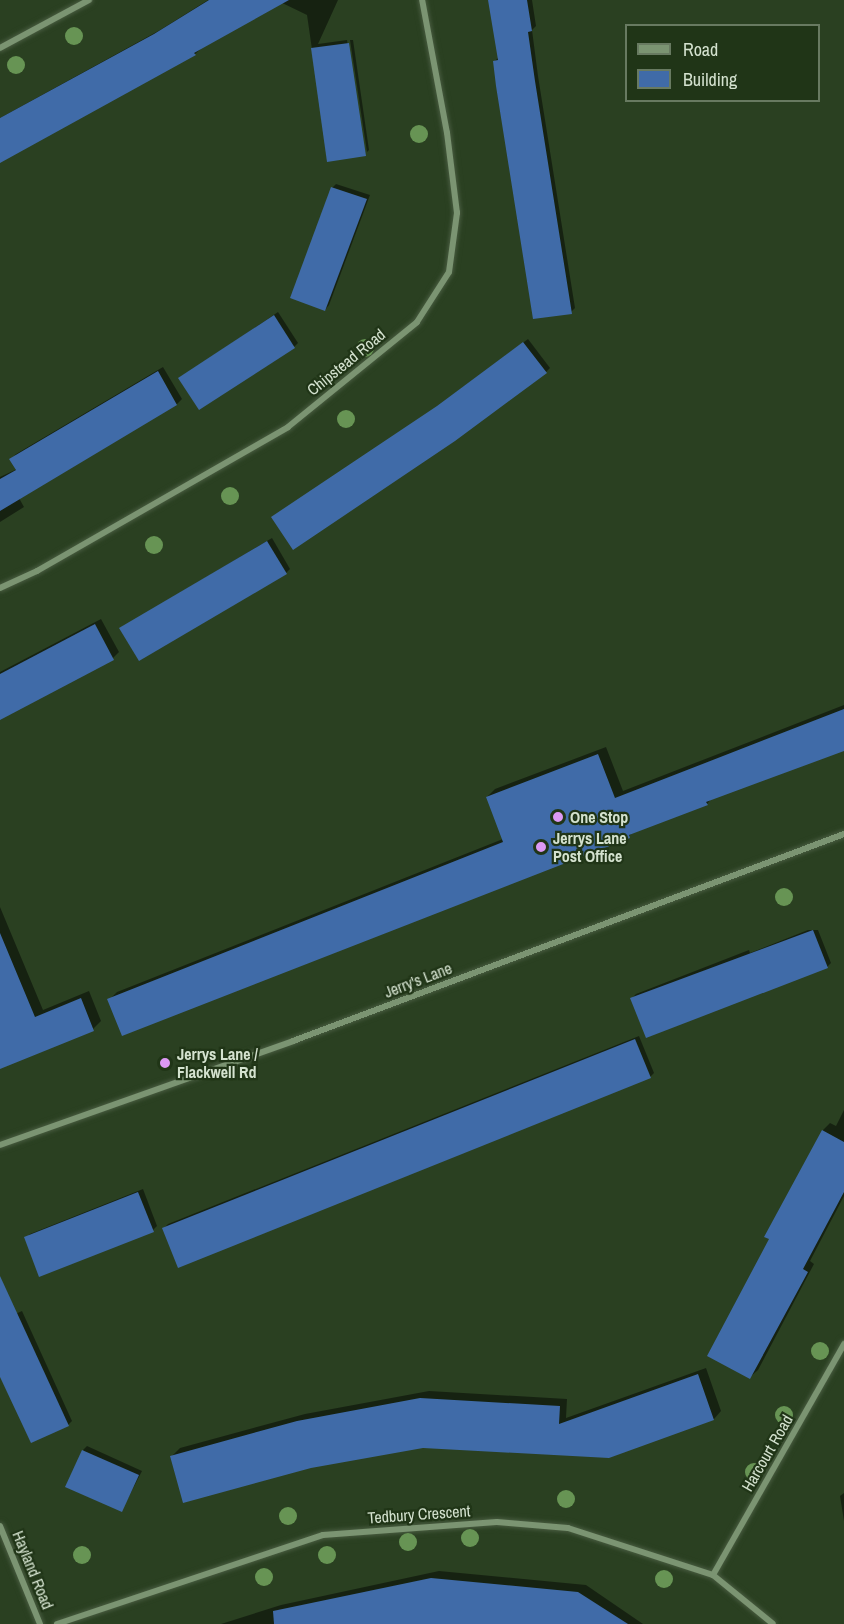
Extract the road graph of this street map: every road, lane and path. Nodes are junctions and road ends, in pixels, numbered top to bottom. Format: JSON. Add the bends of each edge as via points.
{"nodes":[{"id":1,"x":89,"y":0,"type":"edge"},
{"id":2,"x":422,"y":0,"type":"edge"},
{"id":3,"x":0,"y":48,"type":"edge"},
{"id":4,"x":0,"y":588,"type":"edge"},
{"id":5,"x":844,"y":834,"type":"edge"},
{"id":6,"x":0,"y":1145,"type":"edge"},
{"id":7,"x":844,"y":1344,"type":"edge"},
{"id":8,"x":0,"y":1526,"type":"edge"},
{"id":9,"x":713,"y":1575,"type":"junction"},
{"id":10,"x":40,"y":1624,"type":"edge"},
{"id":11,"x":57,"y":1624,"type":"edge"},
{"id":12,"x":773,"y":1624,"type":"edge"}],
"edges":[{"from":1,"to":3,"type":"street"},
{"from":2,"to":4,"type":"street","name":"Chipstead Road","via":[[447,133],[457,213],[449,272],[417,322],[288,427],[37,571]]},
{"from":5,"to":6,"type":"street","name":"Jerry's Lane","via":[[293,1041]]},
{"from":7,"to":9,"type":"street","name":"Harcourt Road"},
{"from":8,"to":10,"type":"street","name":"Hayland Road"},
{"from":9,"to":11,"type":"street","name":"Tedbury Crescent","via":[[568,1528],[497,1522],[323,1535]]},
{"from":9,"to":12,"type":"street","name":"Tedbury Crescent"}]}
